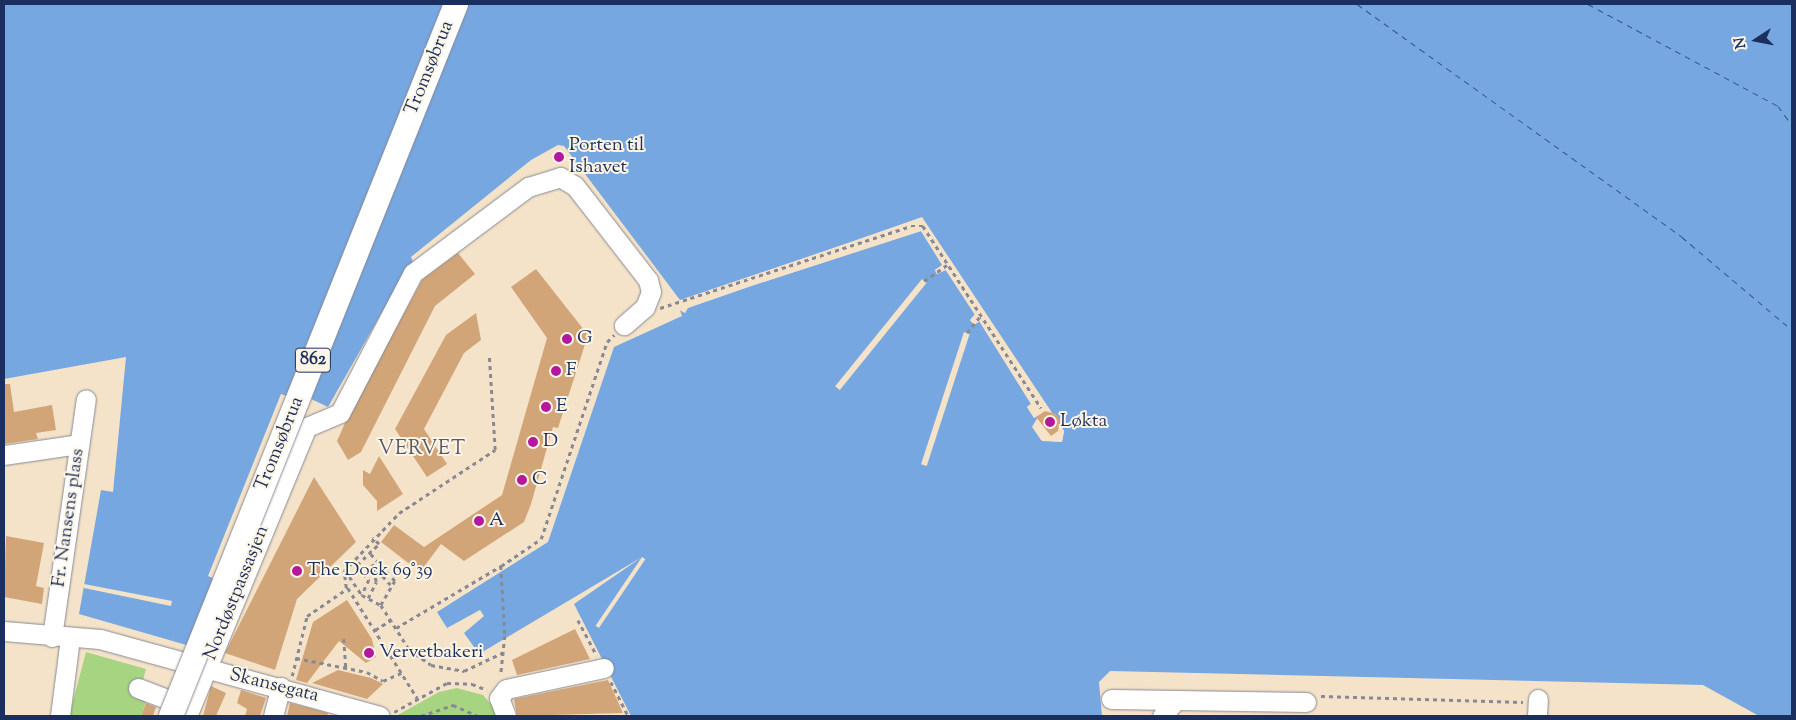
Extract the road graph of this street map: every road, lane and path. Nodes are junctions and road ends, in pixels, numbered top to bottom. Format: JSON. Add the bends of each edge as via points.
{"nodes":[{"id":1,"x":456,"y":4,"type":"edge"},
{"id":2,"x":948,"y":264,"type":"junction"},
{"id":3,"x":924,"y":281,"type":"dead end"},
{"id":4,"x":646,"y":303,"type":"junction"},
{"id":5,"x":982,"y":315,"type":"junction"},
{"id":6,"x":624,"y":326,"type":"joint"},
{"id":7,"x":967,"y":333,"type":"dead end"},
{"id":8,"x":489,"y":355,"type":"dead end"},
{"id":9,"x":86,"y":399,"type":"dead end"},
{"id":10,"x":1041,"y":408,"type":"dead end"},
{"id":11,"x":80,"y":444,"type":"junction"},
{"id":12,"x":4,"y":455,"type":"edge"},
{"id":13,"x":372,"y":538,"type":"junction"},
{"id":14,"x":371,"y":554,"type":"junction"},
{"id":15,"x":353,"y":561,"type":"junction"},
{"id":16,"x":357,"y":565,"type":"junction"},
{"id":17,"x":501,"y":566,"type":"junction"},
{"id":18,"x":345,"y":570,"type":"junction"},
{"id":19,"x":392,"y":586,"type":"junction"},
{"id":20,"x":346,"y":588,"type":"junction"},
{"id":21,"x":362,"y":595,"type":"junction"},
{"id":22,"x":368,"y":598,"type":"junction"},
{"id":23,"x":381,"y":605,"type":"junction"},
{"id":24,"x":391,"y":620,"type":"junction"},
{"id":25,"x":396,"y":628,"type":"junction"},
{"id":26,"x":375,"y":630,"type":"junction"},
{"id":27,"x":4,"y":631,"type":"edge"},
{"id":28,"x":61,"y":638,"type":"junction"},
{"id":29,"x":344,"y":639,"type":"dead end"},
{"id":30,"x":504,"y":652,"type":"junction"},
{"id":31,"x":296,"y":658,"type":"junction"},
{"id":32,"x":604,"y":668,"type":"dead end"},
{"id":33,"x":206,"y":670,"type":"junction"},
{"id":34,"x":346,"y":670,"type":"junction"},
{"id":35,"x":402,"y":673,"type":"junction"},
{"id":36,"x":138,"y":688,"type":"dead end"},
{"id":37,"x":285,"y":688,"type":"junction"},
{"id":38,"x":499,"y":698,"type":"junction"},
{"id":39,"x":418,"y":699,"type":"junction"},
{"id":40,"x":1111,"y":699,"type":"dead end"},
{"id":41,"x":1308,"y":699,"type":"joint"},
{"id":42,"x":1176,"y":700,"type":"junction"},
{"id":43,"x":1538,"y":706,"type":"edge"},
{"id":44,"x":183,"y":713,"type":"edge"},
{"id":45,"x":380,"y":715,"type":"edge"},
{"id":46,"x":60,"y":716,"type":"edge"},
{"id":47,"x":273,"y":716,"type":"edge"},
{"id":48,"x":421,"y":716,"type":"edge"},
{"id":49,"x":478,"y":716,"type":"edge"},
{"id":50,"x":506,"y":716,"type":"edge"},
{"id":51,"x":1162,"y":716,"type":"edge"}],
"edges":[{"from":1,"to":44,"type":"main road","name":"Tromsøbrua","number":"862","bridge":true},
{"from":2,"to":3,"type":"path"},
{"from":2,"to":4,"type":"path","via":[[923,226],[917,225],[679,305],[662,309]]},
{"from":2,"to":5,"type":"path"},
{"from":4,"to":6,"type":"street"},
{"from":4,"to":33,"type":"street","name":"Nordøstpassasjen","via":[[651,292],[648,280],[575,186],[560,178],[528,186],[413,273],[340,413],[307,427]]},
{"from":5,"to":7,"type":"path"},
{"from":5,"to":10,"type":"path"},
{"from":6,"to":17,"type":"path","via":[[607,342],[541,539]]},
{"from":8,"to":13,"type":"path","via":[[495,450],[399,513]]},
{"from":9,"to":11,"type":"street","name":"Fr. Nansens plass"},
{"from":11,"to":12,"type":"street"},
{"from":11,"to":28,"type":"street","name":"Fr. Nansens plass"},
{"from":13,"to":14,"type":"path","via":[[380,544]]},
{"from":13,"to":15,"type":"path"},
{"from":14,"to":16,"type":"path"},
{"from":14,"to":19,"type":"path","via":[[394,581]]},
{"from":15,"to":16,"type":"path"},
{"from":15,"to":18,"type":"path"},
{"from":16,"to":21,"type":"path","via":[[369,580]]},
{"from":17,"to":25,"type":"path"},
{"from":17,"to":30,"type":"path"},
{"from":18,"to":20,"type":"path"},
{"from":18,"to":21,"type":"path"},
{"from":19,"to":22,"type":"path","via":[[372,564],[376,582]]},
{"from":19,"to":23,"type":"path"},
{"from":20,"to":26,"type":"path"},
{"from":20,"to":31,"type":"path","via":[[307,616]]},
{"from":21,"to":22,"type":"path"},
{"from":22,"to":23,"type":"path"},
{"from":23,"to":24,"type":"path"},
{"from":24,"to":25,"type":"path"},
{"from":24,"to":26,"type":"path"},
{"from":25,"to":30,"type":"path","via":[[409,649],[439,667],[464,670]]},
{"from":26,"to":35,"type":"path"},
{"from":27,"to":28,"type":"street"},
{"from":28,"to":33,"type":"street","name":"Skansegata","via":[[100,639]]},
{"from":28,"to":46,"type":"street","name":"Fr. Nansens plass","via":[[66,674]]},
{"from":29,"to":34,"type":"path"},
{"from":30,"to":38,"type":"path"},
{"from":31,"to":34,"type":"path"},
{"from":31,"to":37,"type":"path"},
{"from":32,"to":38,"type":"street","via":[[506,689]]},
{"from":33,"to":37,"type":"street","name":"Skansegata"},
{"from":33,"to":44,"type":"street"},
{"from":34,"to":35,"type":"path","via":[[367,672],[383,681]]},
{"from":35,"to":39,"type":"path"},
{"from":36,"to":44,"type":"street"},
{"from":37,"to":45,"type":"street","name":"Skansegata"},
{"from":37,"to":47,"type":"street"},
{"from":38,"to":39,"type":"path","via":[[460,682],[446,683]]},
{"from":38,"to":50,"type":"street"},
{"from":39,"to":45,"type":"path","via":[[398,711]]},
{"from":40,"to":42,"type":"street"},
{"from":41,"to":42,"type":"street"},
{"from":41,"to":43,"type":"path"},
{"from":42,"to":51,"type":"street"},
{"from":48,"to":49,"type":"path","via":[[452,705]]}]}
